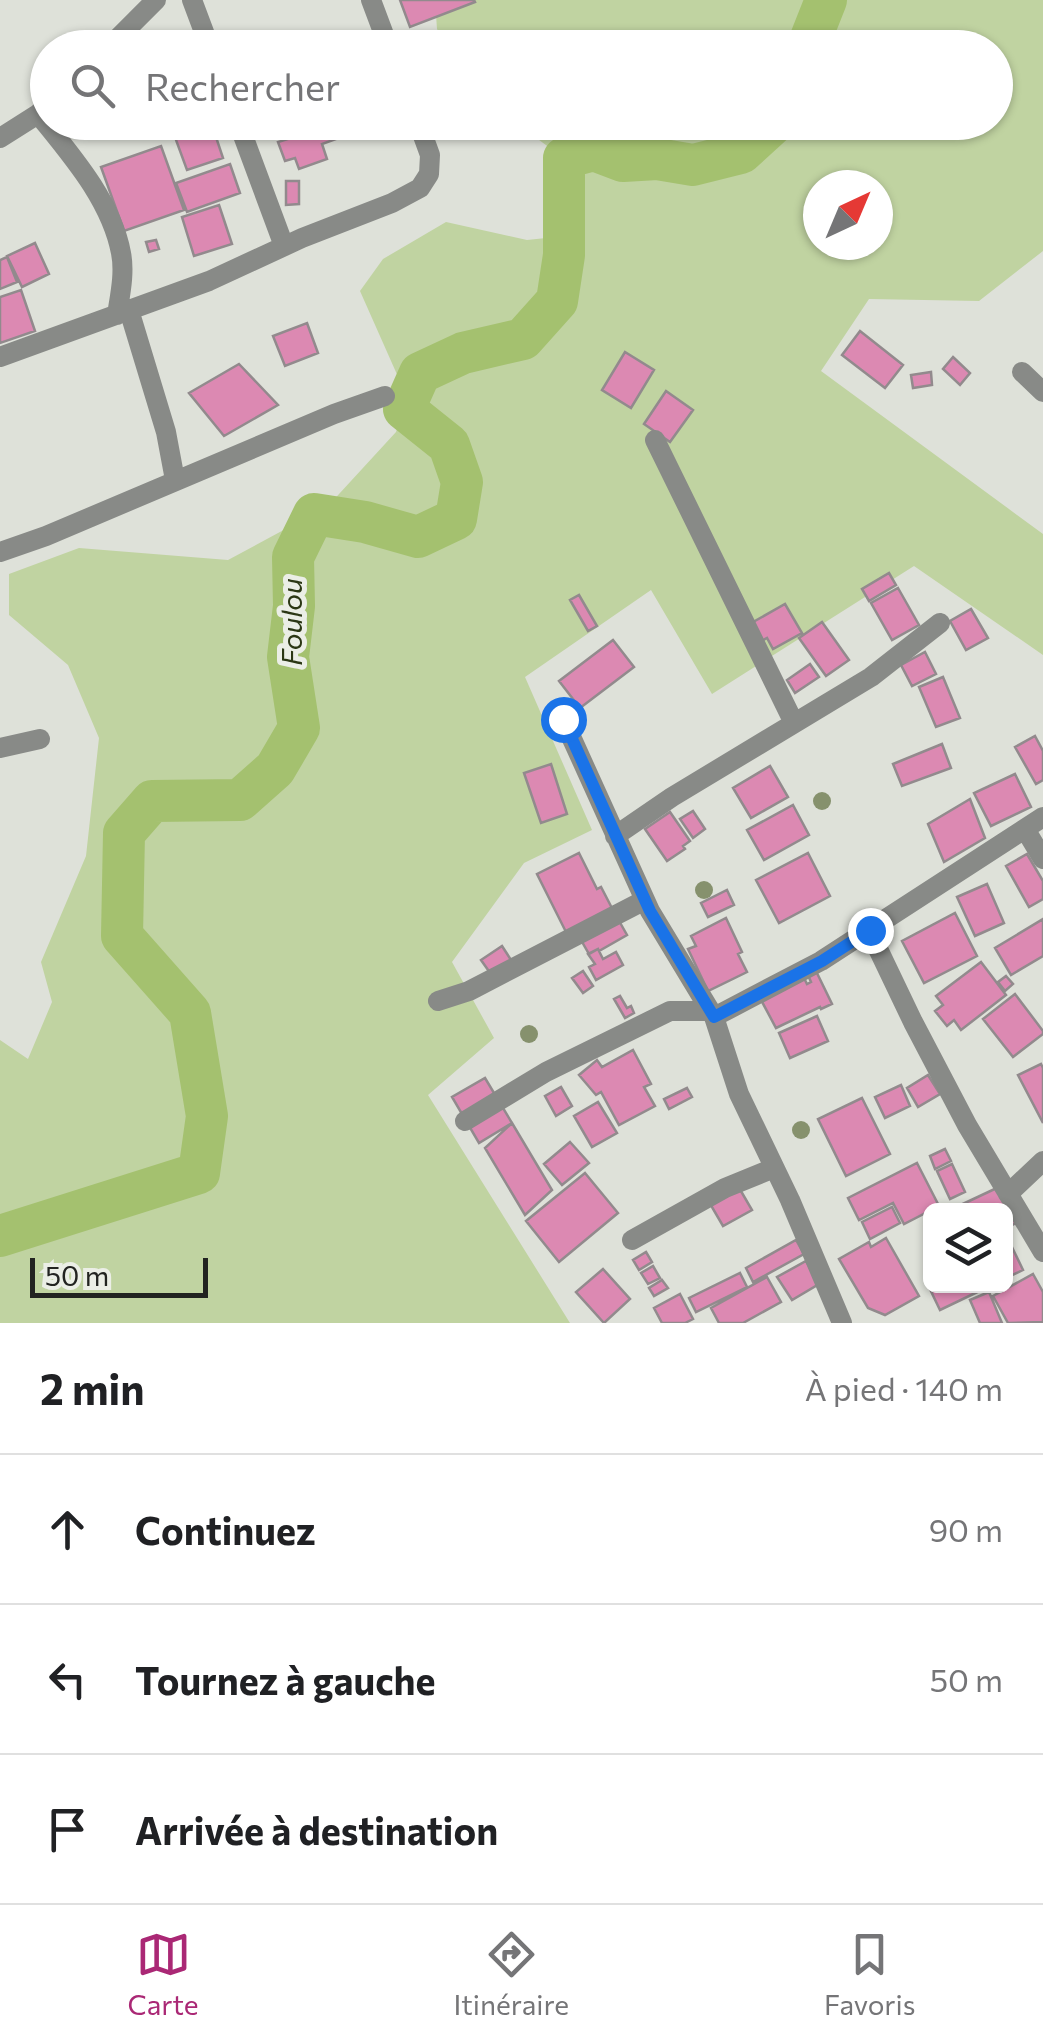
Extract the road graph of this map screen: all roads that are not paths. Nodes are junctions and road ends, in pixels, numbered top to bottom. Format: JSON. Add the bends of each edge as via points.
{"nodes":[{"id":1,"x":156,"y":0,"type":"edge"},
{"id":2,"x":192,"y":0,"type":"edge"},
{"id":3,"x":371,"y":0,"type":"edge"},
{"id":4,"x":126,"y":30,"type":"edge"},
{"id":5,"x":203,"y":30,"type":"edge"},
{"id":6,"x":383,"y":30,"type":"edge"},
{"id":7,"x":30,"y":118,"type":"edge"},
{"id":8,"x":0,"y":138,"type":"edge"},
{"id":9,"x":63,"y":140,"type":"edge"},
{"id":10,"x":245,"y":140,"type":"edge"},
{"id":11,"x":425,"y":140,"type":"edge"},
{"id":12,"x":284,"y":246,"type":"junction"},
{"id":13,"x":123,"y":313,"type":"junction"},
{"id":14,"x":0,"y":357,"type":"edge"},
{"id":15,"x":1022,"y":372,"type":"dead end"},
{"id":16,"x":1043,"y":392,"type":"edge"},
{"id":17,"x":385,"y":396,"type":"dead end"},
{"id":18,"x":654,"y":440,"type":"dead end"},
{"id":19,"x":175,"y":480,"type":"junction"},
{"id":20,"x":0,"y":552,"type":"edge"},
{"id":21,"x":940,"y":623,"type":"dead end"},
{"id":22,"x":563,"y":719,"type":"dead end"},
{"id":23,"x":794,"y":723,"type":"junction"},
{"id":24,"x":40,"y":739,"type":"dead end"},
{"id":25,"x":0,"y":748,"type":"edge"},
{"id":26,"x":1034,"y":823,"type":"edge"},
{"id":27,"x":615,"y":836,"type":"junction"},
{"id":28,"x":1043,"y":859,"type":"edge"},
{"id":29,"x":645,"y":900,"type":"junction"},
{"id":30,"x":870,"y":930,"type":"junction"},
{"id":31,"x":438,"y":1001,"type":"dead end"},
{"id":32,"x":712,"y":1014,"type":"junction"},
{"id":33,"x":465,"y":1121,"type":"dead end"},
{"id":34,"x":1043,"y":1161,"type":"edge"},
{"id":35,"x":774,"y":1168,"type":"junction"},
{"id":36,"x":1008,"y":1194,"type":"junction"},
{"id":37,"x":632,"y":1240,"type":"dead end"},
{"id":38,"x":1043,"y":1252,"type":"edge"},
{"id":39,"x":842,"y":1323,"type":"edge"}],
"edges":[{"from":1,"to":4,"type":"street"},
{"from":2,"to":5,"type":"street"},
{"from":3,"to":6,"type":"street"},
{"from":7,"to":8,"type":"street"},
{"from":9,"to":13,"type":"street","via":[[122,254]]},
{"from":10,"to":12,"type":"street"},
{"from":11,"to":12,"type":"street","via":[[429,174],[420,188]]},
{"from":12,"to":13,"type":"street"},
{"from":13,"to":14,"type":"street"},
{"from":13,"to":19,"type":"street","via":[[166,432]]},
{"from":15,"to":16,"type":"street"},
{"from":17,"to":19,"type":"street"},
{"from":18,"to":23,"type":"street"},
{"from":19,"to":20,"type":"street"},
{"from":21,"to":23,"type":"street","via":[[870,678]]},
{"from":22,"to":27,"type":"street"},
{"from":23,"to":27,"type":"street"},
{"from":24,"to":25,"type":"street"},
{"from":26,"to":28,"type":"street"},
{"from":26,"to":30,"type":"street"},
{"from":27,"to":29,"type":"street"},
{"from":29,"to":31,"type":"street","via":[[470,991]]},
{"from":29,"to":32,"type":"street"},
{"from":30,"to":32,"type":"street"},
{"from":30,"to":36,"type":"street","via":[[966,1125]]},
{"from":32,"to":33,"type":"street","via":[[670,1011]]},
{"from":32,"to":35,"type":"street"},
{"from":34,"to":36,"type":"street"},
{"from":35,"to":37,"type":"street"},
{"from":35,"to":39,"type":"street"},
{"from":36,"to":38,"type":"street"}]}
